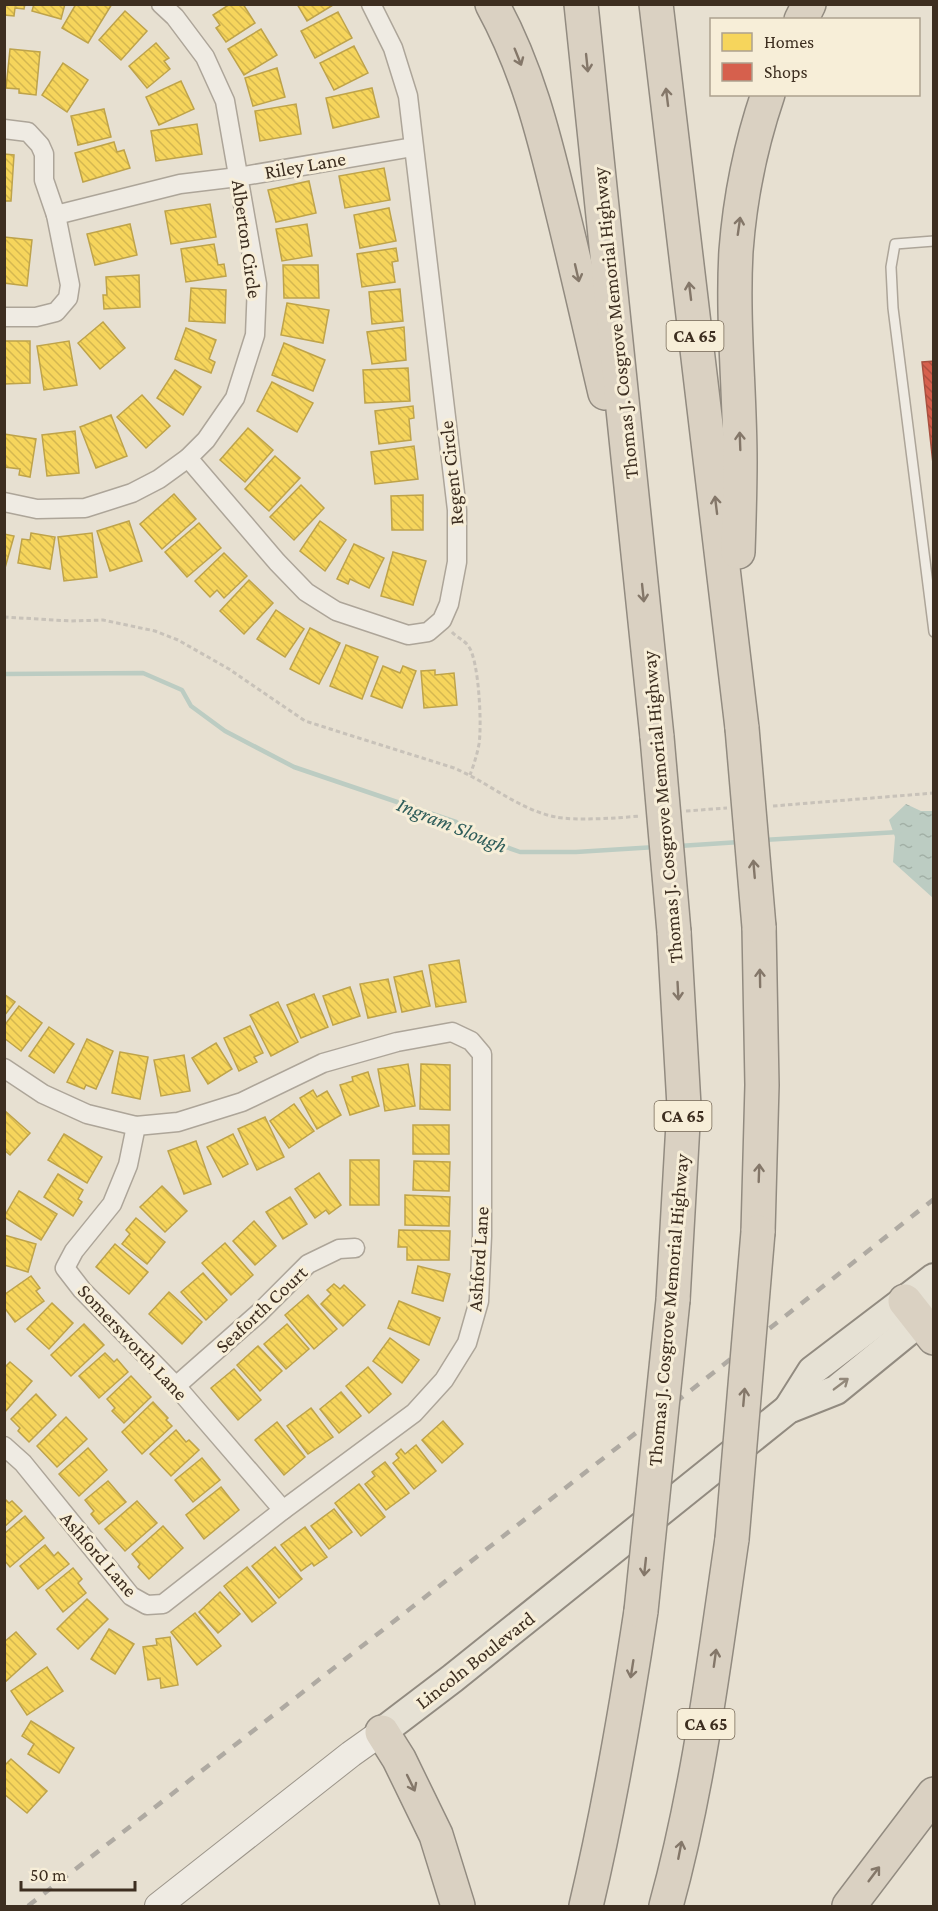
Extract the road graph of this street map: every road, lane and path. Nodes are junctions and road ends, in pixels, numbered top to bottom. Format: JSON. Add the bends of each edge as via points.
{"nodes":[{"id":1,"x":162,"y":4,"type":"edge"},
{"id":2,"x":371,"y":4,"type":"edge"},
{"id":3,"x":492,"y":4,"type":"edge"},
{"id":4,"x":581,"y":4,"type":"edge"},
{"id":5,"x":656,"y":4,"type":"edge"},
{"id":6,"x":809,"y":4,"type":"edge"},
{"id":7,"x":802,"y":18,"type":"edge"},
{"id":8,"x":767,"y":96,"type":"edge"},
{"id":9,"x":4,"y":129,"type":"edge"},
{"id":10,"x":413,"y":147,"type":"junction"},
{"id":11,"x":238,"y":177,"type":"junction"},
{"id":12,"x":56,"y":216,"type":"junction"},
{"id":13,"x":933,"y":241,"type":"edge"},
{"id":14,"x":4,"y":317,"type":"edge"},
{"id":15,"x":188,"y":458,"type":"junction"},
{"id":16,"x":4,"y":502,"type":"edge"},
{"id":17,"x":637,"y":534,"type":"junction"},
{"id":18,"x":4,"y":616,"type":"edge"},
{"id":19,"x":442,"y":620,"type":"junction"},
{"id":20,"x":933,"y":632,"type":"edge"},
{"id":21,"x":735,"y":668,"type":"junction"},
{"id":22,"x":470,"y":775,"type":"junction"},
{"id":23,"x":933,"y":793,"type":"edge"},
{"id":24,"x":772,"y":806,"type":"dead end"},
{"id":25,"x":729,"y":808,"type":"dead end"},
{"id":26,"x":686,"y":811,"type":"dead end"},
{"id":27,"x":644,"y":815,"type":"dead end"},
{"id":28,"x":4,"y":1068,"type":"edge"},
{"id":29,"x":136,"y":1126,"type":"junction"},
{"id":30,"x":355,"y":1248,"type":"dead end"},
{"id":31,"x":933,"y":1278,"type":"edge"},
{"id":32,"x":923,"y":1318,"type":"edge"},
{"id":33,"x":176,"y":1386,"type":"junction"},
{"id":34,"x":4,"y":1446,"type":"edge"},
{"id":35,"x":283,"y":1510,"type":"junction"},
{"id":36,"x":382,"y":1732,"type":"junction"},
{"id":37,"x":933,"y":1794,"type":"edge"},
{"id":38,"x":158,"y":1906,"type":"edge"},
{"id":39,"x":458,"y":1906,"type":"edge"},
{"id":40,"x":586,"y":1906,"type":"edge"},
{"id":41,"x":666,"y":1906,"type":"edge"},
{"id":42,"x":849,"y":1906,"type":"edge"}],
"edges":[{"from":1,"to":11,"type":"street","name":"Alberton Circle","via":[[205,57],[225,101]]},
{"from":2,"to":10,"type":"street","name":"Regent Circle","via":[[393,48],[408,96]]},
{"from":3,"to":17,"type":"highway","one_way":true,"via":[[509,34],[544,133]]},
{"from":4,"to":17,"type":"highway","name":"Thomas J. Cosgrove Memorial Highway","number":"CA 65","one_way":true},
{"from":21,"to":5,"type":"highway","number":"CA 65","one_way":true},
{"from":6,"to":7,"type":"highway"},
{"from":21,"to":8,"type":"highway","one_way":true,"via":[[740,460],[736,250],[756,129]]},
{"from":9,"to":12,"type":"street","via":[[28,132],[40,145]]},
{"from":10,"to":11,"type":"street","name":"Riley Lane"},
{"from":10,"to":19,"type":"street","name":"Regent Circle","via":[[457,510],[457,562]]},
{"from":11,"to":12,"type":"street","name":"Riley Lane","via":[[180,184]]},
{"from":11,"to":15,"type":"street","name":"Alberton Circle","via":[[257,284],[255,335],[235,398],[206,440]]},
{"from":12,"to":14,"type":"street","via":[[70,285],[68,298],[56,312],[36,317]]},
{"from":13,"to":20,"type":"lane","via":[[895,244],[891,267]]},
{"from":15,"to":16,"type":"street","name":"Alberton Circle","via":[[132,493],[85,508],[37,509]]},
{"from":15,"to":19,"type":"street","via":[[306,592],[336,611],[408,635],[428,632]]},
{"from":17,"to":40,"type":"highway","name":"Thomas J. Cosgrove Memorial Highway","number":"CA 65","one_way":true,"bridge":true,"via":[[675,932],[684,1106],[673,1299],[641,1611],[622,1732]]},
{"from":18,"to":22,"type":"path","via":[[103,620],[155,631],[229,669],[304,722]]},
{"from":19,"to":22,"type":"path","via":[[474,655],[480,741]]},
{"from":41,"to":21,"type":"highway","number":"CA 65","one_way":true,"bridge":true,"via":[[704,1733],[732,1539],[758,1232],[762,1085],[759,927]]},
{"from":22,"to":27,"type":"path","via":[[534,810],[557,818]]},
{"from":23,"to":24,"type":"path"},
{"from":25,"to":26,"type":"path"},
{"from":28,"to":29,"type":"street","name":"Ashford Lane","via":[[43,1094],[78,1110]]},
{"from":29,"to":33,"type":"street","name":"Somersworth Lane","via":[[128,1165],[112,1204],[65,1268]]},
{"from":29,"to":35,"type":"street","name":"Ashford Lane","via":[[178,1122],[242,1102],[323,1063],[397,1042],[452,1032],[471,1041],[482,1054],[480,1290],[467,1343],[444,1380],[414,1413]]},
{"from":30,"to":33,"type":"street","name":"Seaforth Court","via":[[339,1249],[308,1264]]},
{"from":31,"to":32,"type":"main road","name":"Lincoln Boulevard"},
{"from":32,"to":36,"type":"main road","name":"Lincoln Boulevard","via":[[836,1390],[789,1409]]},
{"from":33,"to":35,"type":"street","name":"Somersworth Lane"},
{"from":34,"to":35,"type":"street","name":"Ashford Lane","via":[[23,1462],[131,1596],[147,1605],[163,1604]]},
{"from":36,"to":38,"type":"main road","name":"Lincoln Boulevard"},
{"from":36,"to":39,"type":"highway","one_way":true,"via":[[436,1835]]},
{"from":42,"to":37,"type":"highway","one_way":true}]}
